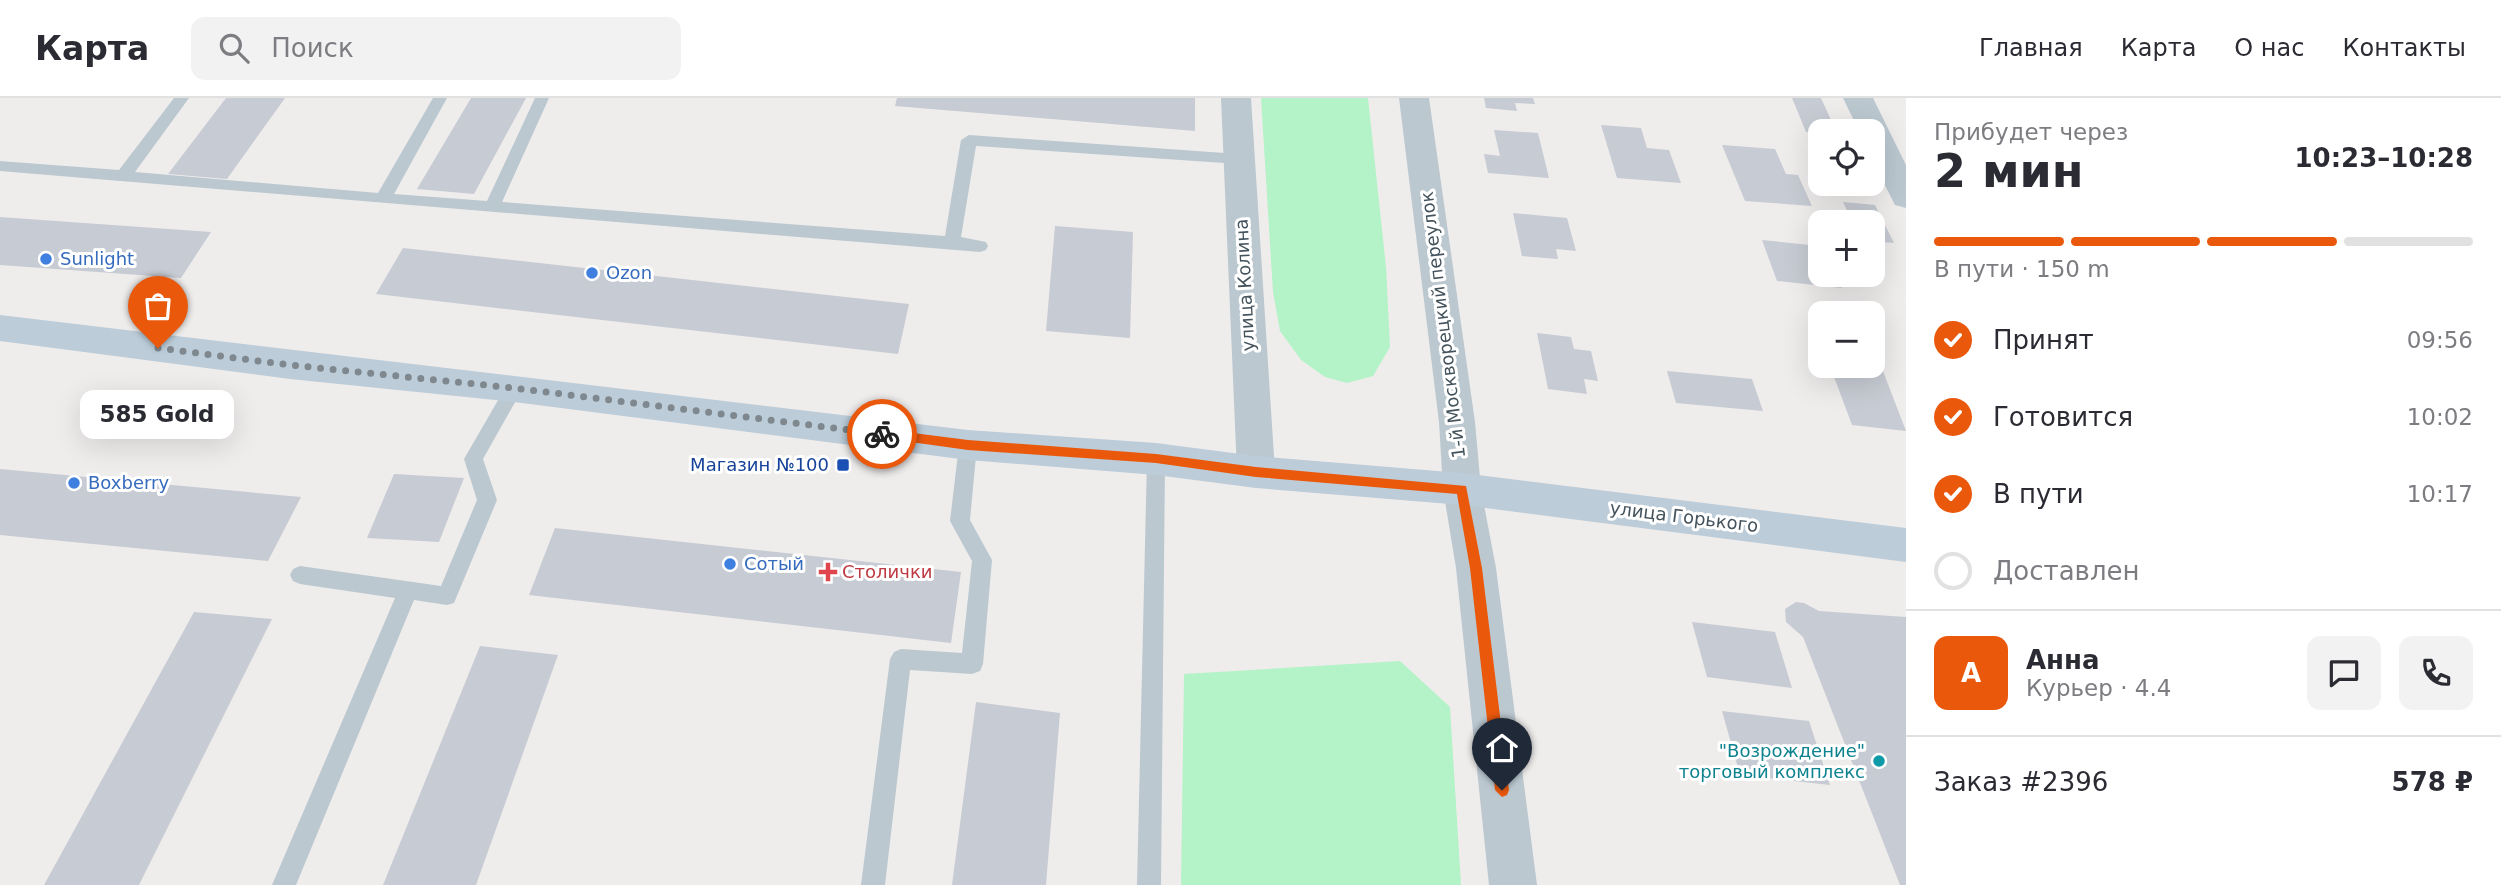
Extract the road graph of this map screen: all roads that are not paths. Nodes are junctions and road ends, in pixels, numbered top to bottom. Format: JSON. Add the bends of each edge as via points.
{"nodes":[{"id":1,"x":183,"y":98,"type":"edge"},
{"id":2,"x":440,"y":98,"type":"edge"},
{"id":3,"x":542,"y":98,"type":"edge"},
{"id":4,"x":1236,"y":98,"type":"edge"},
{"id":5,"x":1414,"y":98,"type":"edge"},
{"id":6,"x":1858,"y":98,"type":"edge"},
{"id":7,"x":1239,"y":159,"type":"junction"},
{"id":8,"x":0,"y":166,"type":"edge"},
{"id":9,"x":123,"y":176,"type":"junction"},
{"id":10,"x":1906,"y":197,"type":"edge"},
{"id":11,"x":383,"y":199,"type":"junction"},
{"id":12,"x":492,"y":208,"type":"junction"},
{"id":13,"x":952,"y":242,"type":"junction"},
{"id":14,"x":980,"y":246,"type":"dead end"},
{"id":15,"x":0,"y":328,"type":"edge"},
{"id":16,"x":514,"y":388,"type":"junction"},
{"id":17,"x":968,"y":445,"type":"junction"},
{"id":18,"x":1156,"y":459,"type":"junction"},
{"id":19,"x":1256,"y":472,"type":"junction"},
{"id":20,"x":1462,"y":489,"type":"junction"},
{"id":21,"x":1906,"y":545,"type":"edge"},
{"id":22,"x":300,"y":575,"type":"dead end"},
{"id":23,"x":408,"y":590,"type":"junction"},
{"id":24,"x":284,"y":885,"type":"edge"},
{"id":25,"x":873,"y":885,"type":"edge"},
{"id":26,"x":1149,"y":885,"type":"edge"},
{"id":27,"x":1513,"y":885,"type":"edge"}],
"edges":[{"from":1,"to":9,"type":"lane"},
{"from":2,"to":11,"type":"lane"},
{"from":3,"to":12,"type":"lane"},
{"from":4,"to":7,"type":"street","name":"улица Колина"},
{"from":5,"to":20,"type":"street","name":"1-й Москворецкий переулок"},
{"from":6,"to":10,"type":"street"},
{"from":7,"to":13,"type":"lane","via":[[969,140]]},
{"from":7,"to":19,"type":"street","name":"улица Колина"},
{"from":8,"to":9,"type":"lane"},
{"from":9,"to":11,"type":"lane"},
{"from":11,"to":12,"type":"lane"},
{"from":12,"to":13,"type":"lane"},
{"from":13,"to":14,"type":"lane"},
{"from":15,"to":16,"type":"main road","name":"улица Горького"},
{"from":16,"to":17,"type":"main road","name":"улица Горького"},
{"from":16,"to":23,"type":"lane","via":[[473,459],[487,500],[447,596]]},
{"from":17,"to":18,"type":"main road","name":"улица Горького"},
{"from":17,"to":25,"type":"lane","via":[[960,521],[982,561],[972,664],[901,659]]},
{"from":18,"to":19,"type":"main road","name":"улица Горького"},
{"from":18,"to":26,"type":"lane"},
{"from":19,"to":20,"type":"main road","name":"улица Горького"},
{"from":20,"to":21,"type":"main road","name":"улица Горького"},
{"from":20,"to":27,"type":"street","name":"1-й Москворецкий переулок","via":[[1476,568]]},
{"from":22,"to":23,"type":"lane"},
{"from":23,"to":24,"type":"lane"}]}
